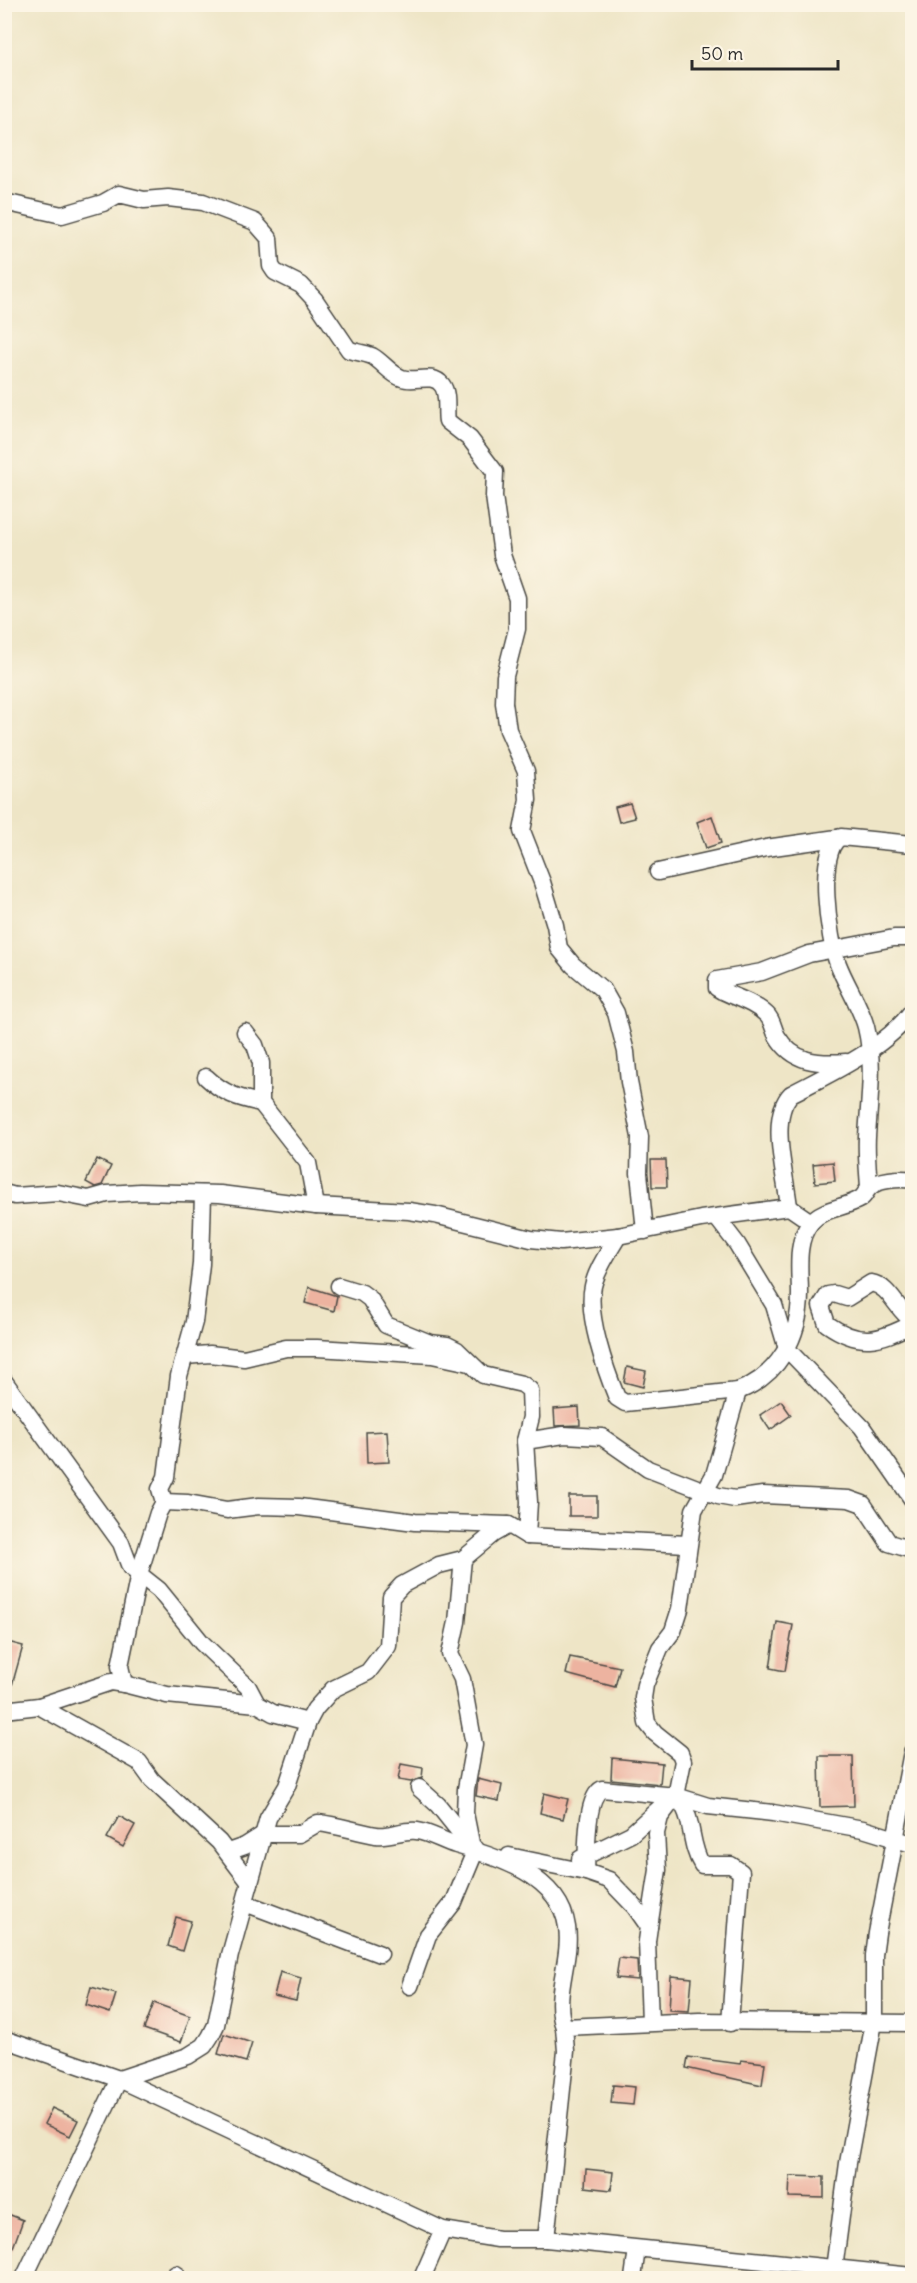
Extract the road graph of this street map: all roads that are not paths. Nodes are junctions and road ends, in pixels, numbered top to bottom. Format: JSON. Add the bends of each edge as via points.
{"nodes":[{"id":1,"x":4,"y":202,"type":"edge"},
{"id":2,"x":837,"y":838,"type":"junction"},
{"id":3,"x":912,"y":844,"type":"edge"},
{"id":4,"x":658,"y":872,"type":"dead end"},
{"id":5,"x":912,"y":938,"type":"edge"},
{"id":6,"x":834,"y":950,"type":"junction"},
{"id":7,"x":912,"y":1011,"type":"edge"},
{"id":8,"x":244,"y":1032,"type":"dead end"},
{"id":9,"x":868,"y":1052,"type":"junction"},
{"id":10,"x":846,"y":1062,"type":"junction"},
{"id":11,"x":206,"y":1077,"type":"dead end"},
{"id":12,"x":261,"y":1103,"type":"junction"},
{"id":13,"x":912,"y":1180,"type":"edge"},
{"id":14,"x":869,"y":1187,"type":"junction"},
{"id":15,"x":4,"y":1193,"type":"edge"},
{"id":16,"x":203,"y":1194,"type":"junction"},
{"id":17,"x":316,"y":1206,"type":"junction"},
{"id":18,"x":789,"y":1207,"type":"junction"},
{"id":19,"x":717,"y":1218,"type":"junction"},
{"id":20,"x":811,"y":1222,"type":"junction"},
{"id":21,"x":645,"y":1231,"type":"junction"},
{"id":22,"x":618,"y":1236,"type":"junction"},
{"id":23,"x":339,"y":1286,"type":"dead end"},
{"id":24,"x":912,"y":1322,"type":"edge"},
{"id":25,"x":192,"y":1327,"type":"junction"},
{"id":26,"x":787,"y":1349,"type":"junction"},
{"id":27,"x":210,"y":1354,"type":"junction"},
{"id":28,"x":185,"y":1356,"type":"junction"},
{"id":29,"x":470,"y":1363,"type":"junction"},
{"id":30,"x":4,"y":1381,"type":"edge"},
{"id":31,"x":738,"y":1391,"type":"junction"},
{"id":32,"x":525,"y":1442,"type":"junction"},
{"id":33,"x":703,"y":1492,"type":"junction"},
{"id":34,"x":912,"y":1499,"type":"edge"},
{"id":35,"x":164,"y":1503,"type":"junction"},
{"id":36,"x":509,"y":1525,"type":"junction"},
{"id":37,"x":528,"y":1536,"type":"junction"},
{"id":38,"x":687,"y":1544,"type":"junction"},
{"id":39,"x":912,"y":1550,"type":"edge"},
{"id":40,"x":463,"y":1559,"type":"junction"},
{"id":41,"x":139,"y":1574,"type":"junction"},
{"id":42,"x":118,"y":1683,"type":"junction"},
{"id":43,"x":257,"y":1704,"type":"junction"},
{"id":44,"x":39,"y":1706,"type":"junction"},
{"id":45,"x":4,"y":1710,"type":"edge"},
{"id":46,"x":308,"y":1722,"type":"junction"},
{"id":47,"x":912,"y":1752,"type":"edge"},
{"id":48,"x":418,"y":1788,"type":"dead end"},
{"id":49,"x":676,"y":1796,"type":"junction"},
{"id":50,"x":264,"y":1834,"type":"junction"},
{"id":51,"x":912,"y":1844,"type":"edge"},
{"id":52,"x":894,"y":1846,"type":"junction"},
{"id":53,"x":477,"y":1850,"type":"junction"},
{"id":54,"x":228,"y":1852,"type":"junction"},
{"id":55,"x":586,"y":1865,"type":"junction"},
{"id":56,"x":250,"y":1883,"type":"junction"},
{"id":57,"x":245,"y":1903,"type":"junction"},
{"id":58,"x":649,"y":1927,"type":"junction"},
{"id":59,"x":380,"y":1954,"type":"dead end"},
{"id":60,"x":410,"y":1986,"type":"dead end"},
{"id":61,"x":650,"y":2022,"type":"junction"},
{"id":62,"x":874,"y":2022,"type":"junction"},
{"id":63,"x":730,"y":2023,"type":"junction"},
{"id":64,"x":912,"y":2023,"type":"edge"},
{"id":65,"x":564,"y":2027,"type":"junction"},
{"id":66,"x":4,"y":2039,"type":"edge"},
{"id":67,"x":119,"y":2079,"type":"junction"},
{"id":68,"x":443,"y":2230,"type":"junction"},
{"id":69,"x":546,"y":2239,"type":"junction"},
{"id":70,"x":637,"y":2248,"type":"junction"},
{"id":71,"x":834,"y":2269,"type":"junction"},
{"id":72,"x":912,"y":2276,"type":"edge"},
{"id":73,"x":24,"y":2278,"type":"edge"},
{"id":74,"x":422,"y":2278,"type":"edge"},
{"id":75,"x":633,"y":2278,"type":"edge"}],
"edges":[{"from":1,"to":21,"type":"street","via":[[62,215],[119,194],[144,200],[203,202],[255,222],[269,238],[275,272],[301,285],[349,350],[372,357],[405,379],[428,378],[441,384],[446,393],[447,422],[470,439],[495,472],[494,496],[502,555],[517,598],[517,628],[505,676],[504,703],[508,730],[526,771],[528,800],[522,831],[542,882],[559,948],[603,990],[616,1013],[640,1137]]},
{"from":2,"to":3,"type":"street"},
{"from":2,"to":4,"type":"street","via":[[766,848]]},
{"from":2,"to":6,"type":"street","via":[[828,856],[827,916]]},
{"from":5,"to":6,"type":"street"},
{"from":6,"to":9,"type":"street","via":[[866,1026]]},
{"from":6,"to":10,"type":"street","via":[[792,958],[762,972],[720,978],[716,984],[768,1016],[782,1042],[799,1058],[819,1063]]},
{"from":7,"to":9,"type":"street","via":[[904,1023]]},
{"from":8,"to":12,"type":"street","via":[[255,1045],[261,1063]]},
{"from":9,"to":10,"type":"street"},
{"from":9,"to":14,"type":"street"},
{"from":10,"to":18,"type":"street","via":[[784,1102],[780,1138]]},
{"from":11,"to":12,"type":"street","via":[[239,1100]]},
{"from":12,"to":17,"type":"street","via":[[308,1163]]},
{"from":13,"to":14,"type":"street","via":[[891,1179]]},
{"from":14,"to":20,"type":"street","via":[[860,1199],[823,1213]]},
{"from":15,"to":16,"type":"street","via":[[58,1193],[89,1199],[140,1192]]},
{"from":16,"to":17,"type":"street"},
{"from":16,"to":25,"type":"street","via":[[201,1264]]},
{"from":17,"to":22,"type":"street","via":[[435,1215],[531,1239],[561,1242]]},
{"from":18,"to":19,"type":"street"},
{"from":18,"to":20,"type":"street"},
{"from":19,"to":21,"type":"street"},
{"from":19,"to":26,"type":"street","via":[[774,1305]]},
{"from":20,"to":26,"type":"street","via":[[802,1237],[800,1297]]},
{"from":21,"to":22,"type":"street"},
{"from":22,"to":31,"type":"street","via":[[592,1287],[595,1323],[617,1398],[625,1403]]},
{"from":23,"to":29,"type":"street","via":[[370,1299],[386,1325],[430,1343],[447,1345]]},
{"from":24,"to":24,"type":"street","via":[[890,1335],[856,1340],[827,1324],[821,1306],[828,1295],[848,1298],[872,1283],[885,1289]]},
{"from":25,"to":27,"type":"street"},
{"from":25,"to":28,"type":"street"},
{"from":26,"to":31,"type":"street","via":[[776,1368],[755,1385]]},
{"from":26,"to":34,"type":"street","via":[[862,1427]]},
{"from":27,"to":28,"type":"street"},
{"from":27,"to":29,"type":"street","via":[[244,1358],[286,1348],[317,1348],[432,1355]]},
{"from":28,"to":35,"type":"street","via":[[160,1489]]},
{"from":29,"to":32,"type":"street","via":[[483,1376],[522,1384],[530,1390],[531,1417]]},
{"from":30,"to":41,"type":"street","via":[[97,1508],[121,1543],[130,1567]]},
{"from":31,"to":33,"type":"street","via":[[714,1475]]},
{"from":32,"to":33,"type":"street","via":[[564,1435],[602,1437],[648,1469]]},
{"from":32,"to":37,"type":"street"},
{"from":33,"to":38,"type":"street","via":[[694,1510]]},
{"from":33,"to":39,"type":"street","via":[[735,1499],[764,1495],[849,1499],[862,1504],[890,1543]]},
{"from":35,"to":36,"type":"street","via":[[227,1510],[299,1507],[415,1522]]},
{"from":35,"to":41,"type":"street"},
{"from":36,"to":37,"type":"street"},
{"from":36,"to":40,"type":"street"},
{"from":37,"to":38,"type":"street"},
{"from":38,"to":49,"type":"street","via":[[680,1609],[645,1684],[643,1698],[647,1723],[680,1753],[683,1761]]},
{"from":40,"to":46,"type":"street","via":[[439,1565],[402,1585],[390,1597],[388,1646],[368,1672],[326,1695]]},
{"from":40,"to":53,"type":"street","via":[[450,1654],[462,1679],[474,1738],[465,1813]]},
{"from":41,"to":42,"type":"street"},
{"from":41,"to":43,"type":"street","via":[[159,1590],[202,1643],[248,1688]]},
{"from":42,"to":43,"type":"street","via":[[167,1695]]},
{"from":42,"to":44,"type":"street"},
{"from":43,"to":46,"type":"street","via":[[273,1713]]},
{"from":44,"to":45,"type":"street"},
{"from":44,"to":54,"type":"street","via":[[139,1762],[152,1780]]},
{"from":46,"to":50,"type":"street","via":[[287,1786]]},
{"from":47,"to":52,"type":"street"},
{"from":48,"to":53,"type":"street"},
{"from":49,"to":52,"type":"street","via":[[708,1806],[863,1829]]},
{"from":49,"to":55,"type":"street","via":[[632,1834]]},
{"from":49,"to":55,"type":"street","via":[[598,1791],[589,1821]]},
{"from":49,"to":58,"type":"street","via":[[660,1816],[656,1833],[658,1870]]},
{"from":49,"to":63,"type":"street","via":[[687,1812],[695,1852],[702,1865],[731,1865],[741,1872]]},
{"from":50,"to":53,"type":"street","via":[[299,1834],[318,1823],[380,1835],[416,1831]]},
{"from":50,"to":54,"type":"street"},
{"from":50,"to":56,"type":"street"},
{"from":51,"to":52,"type":"street"},
{"from":52,"to":62,"type":"street","via":[[874,1955]]},
{"from":53,"to":55,"type":"street","via":[[554,1868]]},
{"from":53,"to":60,"type":"street","via":[[454,1902],[428,1935]]},
{"from":53,"to":65,"type":"street","via":[[537,1880],[561,1905],[567,1928],[559,2009]]},
{"from":54,"to":56,"type":"street"},
{"from":55,"to":58,"type":"street","via":[[609,1880]]},
{"from":56,"to":57,"type":"street"},
{"from":57,"to":59,"type":"street"},
{"from":57,"to":67,"type":"street","via":[[216,2025],[204,2046],[188,2056]]},
{"from":58,"to":61,"type":"street"},
{"from":61,"to":63,"type":"street"},
{"from":61,"to":65,"type":"street"},
{"from":62,"to":63,"type":"street"},
{"from":62,"to":64,"type":"street"},
{"from":62,"to":71,"type":"street","via":[[848,2163]]},
{"from":65,"to":69,"type":"street","via":[[566,2051]]},
{"from":66,"to":67,"type":"street"},
{"from":67,"to":68,"type":"street"},
{"from":67,"to":73,"type":"street"},
{"from":68,"to":69,"type":"street","via":[[498,2239]]},
{"from":68,"to":74,"type":"street"},
{"from":69,"to":70,"type":"street"},
{"from":70,"to":71,"type":"street"},
{"from":70,"to":75,"type":"street"},
{"from":71,"to":72,"type":"street"}]}
